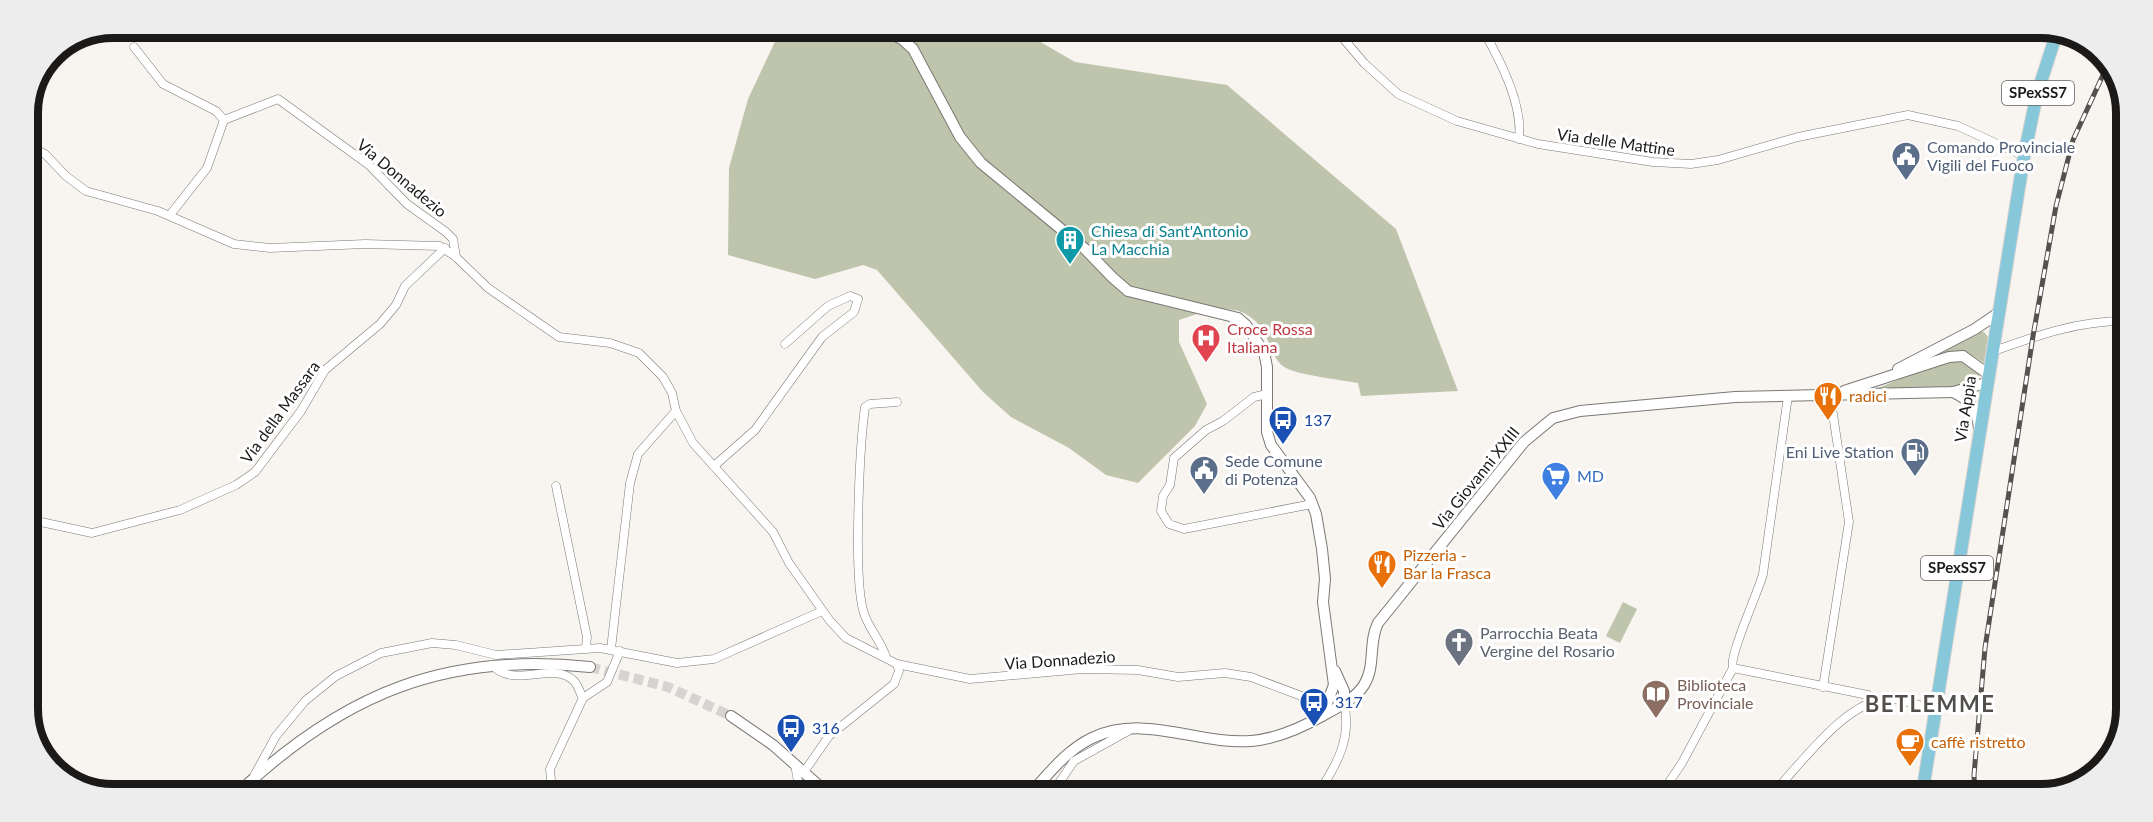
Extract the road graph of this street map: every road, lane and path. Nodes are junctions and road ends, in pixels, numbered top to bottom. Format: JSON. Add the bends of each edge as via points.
{"nodes":[{"id":1,"x":900,"y":38,"type":"edge"},
{"id":2,"x":1343,"y":38,"type":"edge"},
{"id":3,"x":1487,"y":38,"type":"edge"},
{"id":4,"x":2055,"y":39,"type":"edge"},
{"id":5,"x":135,"y":47,"type":"dead end"},
{"id":6,"x":224,"y":120,"type":"junction"},
{"id":7,"x":1519,"y":139,"type":"junction"},
{"id":8,"x":38,"y":150,"type":"edge"},
{"id":9,"x":2024,"y":156,"type":"junction"},
{"id":10,"x":170,"y":215,"type":"junction"},
{"id":11,"x":445,"y":248,"type":"junction"},
{"id":12,"x":456,"y":257,"type":"junction"},
{"id":13,"x":1997,"y":314,"type":"junction"},
{"id":14,"x":2115,"y":321,"type":"edge"},
{"id":15,"x":784,"y":344,"type":"dead end"},
{"id":16,"x":1991,"y":352,"type":"junction"},
{"id":17,"x":1878,"y":379,"type":"junction"},
{"id":18,"x":1987,"y":379,"type":"junction"},
{"id":19,"x":1953,"y":392,"type":"junction"},
{"id":20,"x":1267,"y":394,"type":"junction"},
{"id":21,"x":1833,"y":394,"type":"junction"},
{"id":22,"x":1788,"y":396,"type":"junction"},
{"id":23,"x":897,"y":402,"type":"dead end"},
{"id":24,"x":675,"y":411,"type":"junction"},
{"id":25,"x":1979,"y":428,"type":"junction"},
{"id":26,"x":714,"y":466,"type":"junction"},
{"id":27,"x":556,"y":486,"type":"dead end"},
{"id":28,"x":1312,"y":504,"type":"junction"},
{"id":29,"x":38,"y":521,"type":"edge"},
{"id":30,"x":822,"y":611,"type":"junction"},
{"id":31,"x":586,"y":647,"type":"junction"},
{"id":32,"x":611,"y":649,"type":"junction"},
{"id":33,"x":620,"y":651,"type":"junction"},
{"id":34,"x":886,"y":657,"type":"junction"},
{"id":35,"x":897,"y":664,"type":"junction"},
{"id":36,"x":492,"y":665,"type":"junction"},
{"id":37,"x":1333,"y":665,"type":"junction"},
{"id":38,"x":590,"y":667,"type":"tunnel mouth"},
{"id":39,"x":1733,"y":668,"type":"junction"},
{"id":40,"x":1341,"y":682,"type":"junction"},
{"id":41,"x":1364,"y":685,"type":"junction"},
{"id":42,"x":1823,"y":687,"type":"junction"},
{"id":43,"x":1333,"y":691,"type":"junction"},
{"id":44,"x":583,"y":698,"type":"junction"},
{"id":45,"x":1876,"y":701,"type":"junction"},
{"id":46,"x":1344,"y":703,"type":"junction"},
{"id":47,"x":1328,"y":706,"type":"junction"},
{"id":48,"x":1934,"y":709,"type":"junction"},
{"id":49,"x":731,"y":716,"type":"tunnel mouth"},
{"id":50,"x":1322,"y":716,"type":"junction"},
{"id":51,"x":1132,"y":729,"type":"junction"},
{"id":52,"x":795,"y":764,"type":"junction"},
{"id":53,"x":804,"y":772,"type":"junction"},
{"id":54,"x":252,"y":780,"type":"junction"},
{"id":55,"x":248,"y":784,"type":"edge"},
{"id":56,"x":551,"y":784,"type":"edge"},
{"id":57,"x":799,"y":784,"type":"edge"},
{"id":58,"x":817,"y":784,"type":"edge"},
{"id":59,"x":1040,"y":784,"type":"edge"},
{"id":60,"x":1058,"y":784,"type":"edge"},
{"id":61,"x":1324,"y":784,"type":"edge"},
{"id":62,"x":1668,"y":784,"type":"edge"},
{"id":63,"x":1781,"y":784,"type":"edge"},
{"id":64,"x":1924,"y":784,"type":"edge"}],
"edges":[{"from":1,"to":20,"type":"main road","via":[[913,49],[960,137],[981,163],[1084,248],[1128,291],[1228,314],[1246,325],[1264,352]]},
{"from":2,"to":7,"type":"street","name":"Via delle Mattine","via":[[1398,94],[1457,121]]},
{"from":3,"to":7,"type":"street","via":[[1508,80]]},
{"from":4,"to":9,"type":"main road","name":"Via Appia","number":"SPexSS7","via":[[2037,94]]},
{"from":5,"to":6,"type":"street","via":[[163,84],[216,111]]},
{"from":6,"to":10,"type":"street","via":[[207,168]]},
{"from":6,"to":12,"type":"street","name":"Via Donnadezio","via":[[278,99],[369,165],[407,204],[446,232],[453,239]]},
{"from":7,"to":9,"type":"street","name":"Via delle Mattine","via":[[1653,162],[1691,164],[1798,137],[1908,116],[1958,126]]},
{"from":8,"to":10,"type":"street","via":[[86,191]]},
{"from":9,"to":13,"type":"main road","name":"Via Appia","number":"SPexSS7"},
{"from":10,"to":11,"type":"street","via":[[246,246],[405,244]]},
{"from":11,"to":12,"type":"street","name":"Via Donnadezio"},
{"from":11,"to":29,"type":"street","name":"Via della Massara","via":[[405,286],[380,324],[326,370],[255,472],[236,485],[180,510],[92,533]]},
{"from":12,"to":24,"type":"street","name":"Via Donnadezio","via":[[488,288],[559,337],[610,343],[639,353],[663,377],[672,393]]},
{"from":13,"to":16,"type":"main road","name":"Via Appia","number":"SPexSS7"},
{"from":13,"to":17,"type":"main road"},
{"from":14,"to":16,"type":"street","via":[[2051,330]]},
{"from":15,"to":26,"type":"street","via":[[828,306],[850,296],[858,299],[854,312],[816,344],[755,430]]},
{"from":16,"to":18,"type":"main road","name":"Via Appia","number":"SPexSS7"},
{"from":17,"to":18,"type":"main road","via":[[1956,356],[1969,360]]},
{"from":17,"to":21,"type":"main road"},
{"from":18,"to":19,"type":"main road"},
{"from":18,"to":25,"type":"main road","name":"Via Appia","number":"SPexSS7"},
{"from":19,"to":21,"type":"main road"},
{"from":19,"to":25,"type":"main road","via":[[1975,409]]},
{"from":20,"to":28,"type":"main road","via":[[1271,445]]},
{"from":20,"to":28,"type":"street","via":[[1254,397],[1206,429],[1174,458],[1170,485],[1161,504],[1164,519],[1184,529]]},
{"from":21,"to":22,"type":"main road","name":"Via Giovanni XXIII"},
{"from":21,"to":42,"type":"street","via":[[1849,522]]},
{"from":22,"to":39,"type":"street","via":[[1763,574],[1732,657]]},
{"from":22,"to":41,"type":"main road","name":"Via Giovanni XXIII","via":[[1580,411],[1545,423],[1524,441],[1378,623],[1373,633],[1371,668]]},
{"from":23,"to":34,"type":"street","via":[[865,407],[862,441],[860,584],[864,615]]},
{"from":24,"to":26,"type":"street","name":"Via Donnadezio","via":[[693,442]]},
{"from":24,"to":32,"type":"street","via":[[638,454],[630,483]]},
{"from":25,"to":48,"type":"main road","name":"Via Appia","number":"SPexSS7"},
{"from":26,"to":30,"type":"street","name":"Via Donnadezio","via":[[773,532]]},
{"from":27,"to":31,"type":"street"},
{"from":28,"to":37,"type":"main road","via":[[1322,549],[1323,602]]},
{"from":30,"to":33,"type":"street","via":[[714,659],[677,663]]},
{"from":30,"to":34,"type":"street","name":"Via Donnadezio","via":[[846,638]]},
{"from":31,"to":32,"type":"street"},
{"from":31,"to":54,"type":"street","via":[[496,655],[432,643],[391,650],[364,660],[336,676],[293,714]]},
{"from":32,"to":33,"type":"street"},
{"from":33,"to":44,"type":"street","via":[[607,682]]},
{"from":34,"to":35,"type":"street","name":"Via Donnadezio"},
{"from":35,"to":47,"type":"street","name":"Via Donnadezio","via":[[970,680],[1082,669],[1138,670],[1178,678],[1225,673],[1251,677]]},
{"from":35,"to":53,"type":"street","via":[[899,671],[894,684],[830,736]]},
{"from":36,"to":38,"type":"main road"},
{"from":36,"to":44,"type":"street","via":[[499,673],[511,676],[560,674],[575,682]]},
{"from":36,"to":54,"type":"main road","via":[[447,672],[389,690],[325,722],[291,745]]},
{"from":37,"to":40,"type":"main road"},
{"from":37,"to":43,"type":"main road"},
{"from":39,"to":42,"type":"street"},
{"from":39,"to":62,"type":"street"},
{"from":40,"to":41,"type":"main road","via":[[1351,687]]},
{"from":40,"to":46,"type":"main road"},
{"from":41,"to":46,"type":"main road"},
{"from":42,"to":45,"type":"street","via":[[1868,695]]},
{"from":43,"to":46,"type":"main road"},
{"from":43,"to":47,"type":"main road"},
{"from":44,"to":56,"type":"street","via":[[550,769]]},
{"from":45,"to":48,"type":"street","via":[[1890,699]]},
{"from":45,"to":63,"type":"street","via":[[1840,721]]},
{"from":46,"to":50,"type":"main road"},
{"from":46,"to":61,"type":"street","via":[[1347,726],[1343,746]]},
{"from":47,"to":50,"type":"main road"},
{"from":48,"to":64,"type":"main road","name":"Via Appia","number":"SPexSS7"},
{"from":49,"to":52,"type":"main road"},
{"from":50,"to":51,"type":"main road","via":[[1253,741]]},
{"from":51,"to":59,"type":"main road","via":[[1093,737],[1075,748]]},
{"from":51,"to":60,"type":"street","via":[[1074,761]]},
{"from":52,"to":53,"type":"main road"},
{"from":52,"to":57,"type":"street"},
{"from":53,"to":58,"type":"main road"},
{"from":54,"to":55,"type":"main road"}]}
